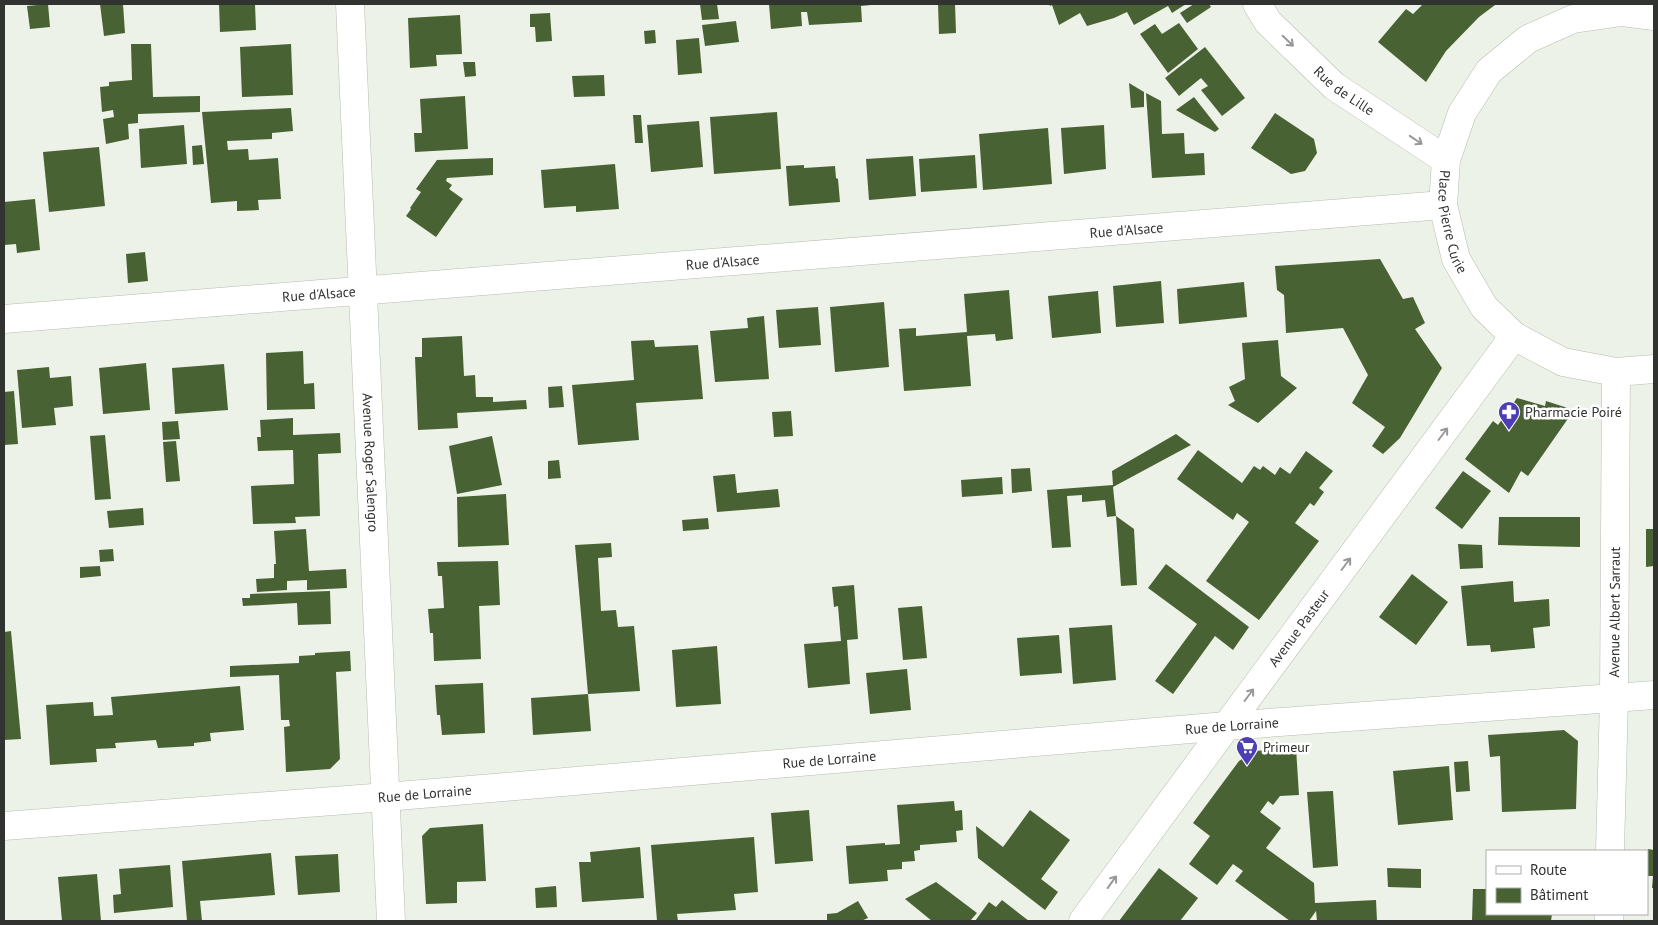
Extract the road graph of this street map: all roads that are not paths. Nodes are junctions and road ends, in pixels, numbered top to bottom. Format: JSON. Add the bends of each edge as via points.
{"nodes":[{"id":1,"x":350,"y":4,"type":"edge"},
{"id":2,"x":1257,"y":4,"type":"edge"},
{"id":3,"x":1622,"y":8,"type":"edge"},
{"id":4,"x":1654,"y":16,"type":"edge"},
{"id":5,"x":1446,"y":160,"type":"junction"},
{"id":6,"x":1443,"y":205,"type":"junction"},
{"id":7,"x":362,"y":291,"type":"junction"},
{"id":8,"x":4,"y":319,"type":"edge"},
{"id":9,"x":1514,"y":336,"type":"junction"},
{"id":10,"x":1654,"y":369,"type":"edge"},
{"id":11,"x":1616,"y":372,"type":"junction"},
{"id":12,"x":1654,"y":695,"type":"edge"},
{"id":13,"x":1614,"y":698,"type":"junction"},
{"id":14,"x":1226,"y":726,"type":"junction"},
{"id":15,"x":386,"y":796,"type":"junction"},
{"id":16,"x":4,"y":826,"type":"edge"},
{"id":17,"x":1610,"y":850,"type":"edge"},
{"id":18,"x":391,"y":921,"type":"edge"},
{"id":19,"x":1083,"y":921,"type":"edge"}],
"edges":[{"from":1,"to":7,"type":"street","name":"Avenue Roger Salengro"},
{"from":2,"to":5,"type":"street","name":"Rue de Lille","one_way":true,"via":[[1268,22],[1334,86]]},
{"from":3,"to":4,"type":"street","name":"Place Pierre Curie"},
{"from":3,"to":5,"type":"street","name":"Place Pierre Curie","via":[[1573,19],[1528,39],[1489,71],[1462,113]]},
{"from":5,"to":6,"type":"street","name":"Place Pierre Curie"},
{"from":6,"to":7,"type":"street","name":"Rue d'Alsace"},
{"from":6,"to":9,"type":"street","name":"Place Pierre Curie","via":[[1456,259],[1484,307]]},
{"from":7,"to":8,"type":"street","name":"Rue d'Alsace"},
{"from":7,"to":15,"type":"street","name":"Avenue Roger Salengro"},
{"from":9,"to":11,"type":"street","name":"Place Pierre Curie","via":[[1563,362]]},
{"from":14,"to":9,"type":"street","name":"Avenue Pasteur","one_way":true},
{"from":10,"to":11,"type":"street","name":"Place Pierre Curie"},
{"from":11,"to":13,"type":"street","name":"Avenue Albert Sarraut"},
{"from":12,"to":13,"type":"street","name":"Rue de Lorraine"},
{"from":13,"to":14,"type":"street","name":"Rue de Lorraine"},
{"from":13,"to":17,"type":"street","name":"Avenue Albert Sarraut"},
{"from":14,"to":15,"type":"street","name":"Rue de Lorraine"},
{"from":19,"to":14,"type":"street","name":"Avenue Pasteur","one_way":true},
{"from":15,"to":16,"type":"street","name":"Rue de Lorraine"},
{"from":15,"to":18,"type":"street","name":"Avenue Roger Salengro"}]}
